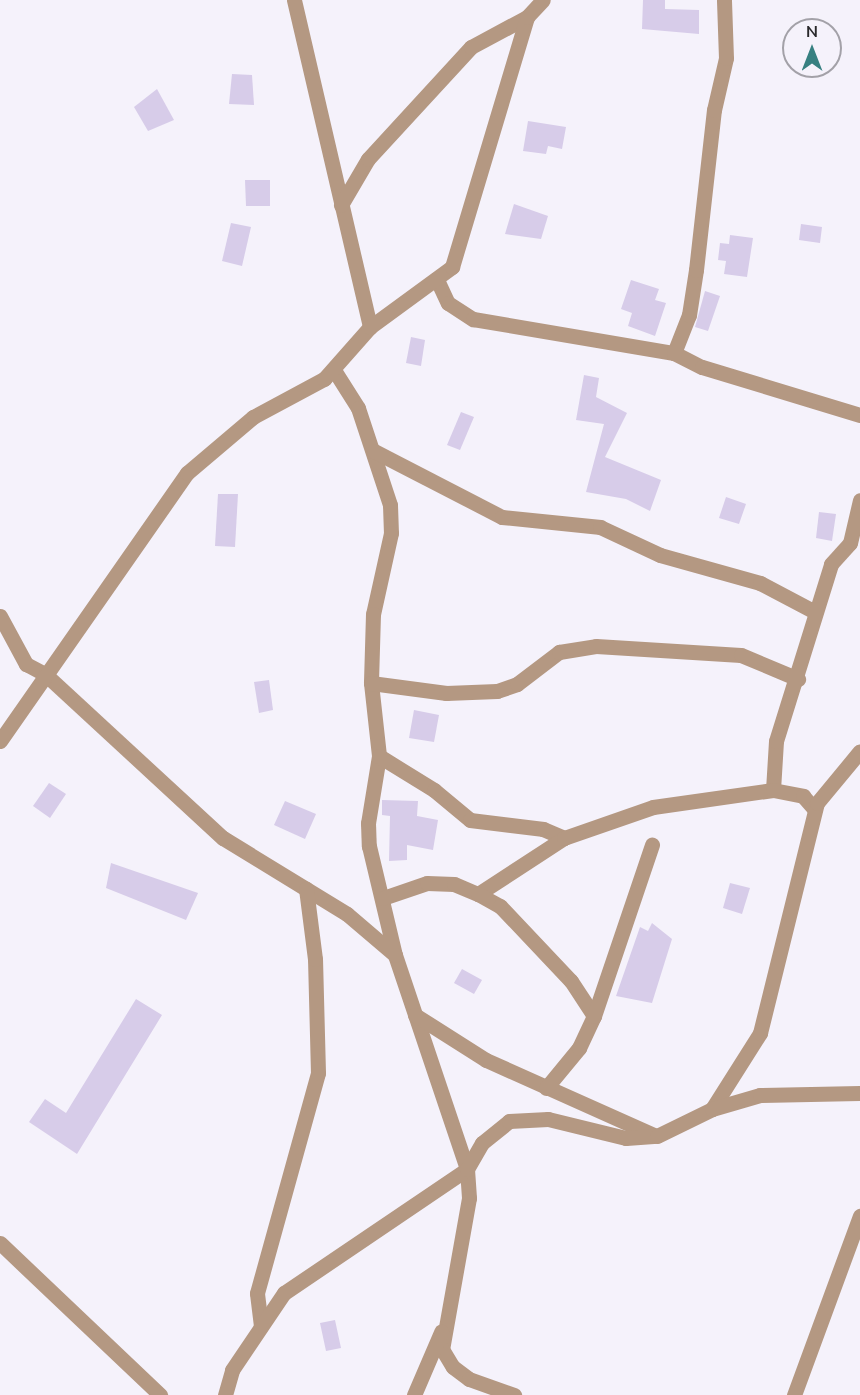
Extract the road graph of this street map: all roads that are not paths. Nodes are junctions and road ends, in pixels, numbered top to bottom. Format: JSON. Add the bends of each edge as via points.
{"nodes":[{"id":1,"x":294,"y":0,"type":"edge"},
{"id":2,"x":724,"y":0,"type":"edge"},
{"id":3,"x":542,"y":2,"type":"edge"},
{"id":4,"x":527,"y":17,"type":"junction"},
{"id":5,"x":341,"y":205,"type":"junction"},
{"id":6,"x":438,"y":282,"type":"junction"},
{"id":7,"x":370,"y":327,"type":"junction"},
{"id":8,"x":674,"y":353,"type":"junction"},
{"id":9,"x":334,"y":370,"type":"junction"},
{"id":10,"x":860,"y":415,"type":"edge"},
{"id":11,"x":374,"y":450,"type":"junction"},
{"id":12,"x":860,"y":500,"type":"edge"},
{"id":13,"x":815,"y":612,"type":"junction"},
{"id":14,"x":0,"y":616,"type":"edge"},
{"id":15,"x":45,"y":674,"type":"junction"},
{"id":16,"x":798,"y":679,"type":"junction"},
{"id":17,"x":371,"y":683,"type":"junction"},
{"id":18,"x":0,"y":741,"type":"edge"},
{"id":19,"x":860,"y":751,"type":"edge"},
{"id":20,"x":379,"y":756,"type":"junction"},
{"id":21,"x":773,"y":790,"type":"junction"},
{"id":22,"x":815,"y":810,"type":"junction"},
{"id":23,"x":564,"y":838,"type":"junction"},
{"id":24,"x":652,"y":845,"type":"dead end"},
{"id":25,"x":306,"y":889,"type":"junction"},
{"id":26,"x":478,"y":894,"type":"junction"},
{"id":27,"x":383,"y":898,"type":"junction"},
{"id":28,"x":395,"y":955,"type":"junction"},
{"id":29,"x":415,"y":1015,"type":"junction"},
{"id":30,"x":594,"y":1016,"type":"junction"},
{"id":31,"x":546,"y":1088,"type":"junction"},
{"id":32,"x":860,"y":1093,"type":"edge"},
{"id":33,"x":712,"y":1109,"type":"junction"},
{"id":34,"x":657,"y":1136,"type":"junction"},
{"id":35,"x":467,"y":1169,"type":"junction"},
{"id":36,"x":860,"y":1216,"type":"edge"},
{"id":37,"x":0,"y":1243,"type":"edge"},
{"id":38,"x":261,"y":1326,"type":"junction"},
{"id":39,"x":444,"y":1327,"type":"junction"},
{"id":40,"x":160,"y":1395,"type":"edge"},
{"id":41,"x":225,"y":1395,"type":"edge"},
{"id":42,"x":414,"y":1395,"type":"edge"},
{"id":43,"x":514,"y":1395,"type":"edge"},
{"id":44,"x":794,"y":1395,"type":"edge"}],
"edges":[{"from":1,"to":5,"type":"street"},
{"from":2,"to":8,"type":"street","via":[[726,58],[714,111],[696,270],[689,315]]},
{"from":3,"to":4,"type":"street"},
{"from":4,"to":5,"type":"street","via":[[471,47],[368,159]]},
{"from":4,"to":6,"type":"street","via":[[464,238],[452,267]]},
{"from":5,"to":7,"type":"street"},
{"from":6,"to":7,"type":"street"},
{"from":6,"to":8,"type":"street","via":[[448,303],[473,319]]},
{"from":7,"to":9,"type":"street"},
{"from":8,"to":10,"type":"street","via":[[702,367]]},
{"from":9,"to":11,"type":"street","via":[[358,408]]},
{"from":9,"to":15,"type":"street","via":[[254,417],[188,473]]},
{"from":11,"to":13,"type":"street","via":[[502,517],[600,526],[660,555],[760,583]]},
{"from":11,"to":17,"type":"street","via":[[390,505],[391,533],[374,614]]},
{"from":12,"to":13,"type":"street","via":[[850,543],[831,564]]},
{"from":13,"to":16,"type":"street"},
{"from":14,"to":15,"type":"street","via":[[26,664]]},
{"from":15,"to":18,"type":"street"},
{"from":15,"to":25,"type":"street","via":[[223,838]]},
{"from":16,"to":17,"type":"street","via":[[741,655],[596,646],[559,652],[517,684],[497,691],[446,693]]},
{"from":16,"to":21,"type":"street","via":[[776,741]]},
{"from":17,"to":20,"type":"street"},
{"from":19,"to":22,"type":"street"},
{"from":20,"to":23,"type":"street","via":[[434,790],[470,820],[543,829]]},
{"from":20,"to":27,"type":"street","via":[[368,823]]},
{"from":21,"to":22,"type":"street","via":[[803,795]]},
{"from":21,"to":23,"type":"street","via":[[662,805]]},
{"from":22,"to":33,"type":"street","via":[[760,1033]]},
{"from":23,"to":26,"type":"street"},
{"from":24,"to":30,"type":"street"},
{"from":25,"to":28,"type":"street","via":[[347,914]]},
{"from":25,"to":38,"type":"street","via":[[315,959],[318,1073],[257,1293]]},
{"from":26,"to":27,"type":"street","via":[[453,884],[427,883]]},
{"from":26,"to":30,"type":"street","via":[[500,906],[571,981]]},
{"from":27,"to":28,"type":"street"},
{"from":28,"to":29,"type":"street"},
{"from":29,"to":31,"type":"street","via":[[486,1060]]},
{"from":29,"to":35,"type":"street"},
{"from":30,"to":31,"type":"street","via":[[579,1048]]},
{"from":31,"to":34,"type":"street"},
{"from":32,"to":33,"type":"street","via":[[788,1092]]},
{"from":33,"to":34,"type":"street"},
{"from":34,"to":35,"type":"street","via":[[607,1136],[526,1116],[498,1127]]},
{"from":35,"to":38,"type":"street","via":[[284,1293]]},
{"from":35,"to":39,"type":"street","via":[[469,1198]]},
{"from":36,"to":44,"type":"street"},
{"from":37,"to":40,"type":"street"},
{"from":38,"to":41,"type":"street","via":[[232,1370]]},
{"from":39,"to":42,"type":"street"},
{"from":39,"to":43,"type":"street","via":[[442,1349],[453,1367]]}]}
